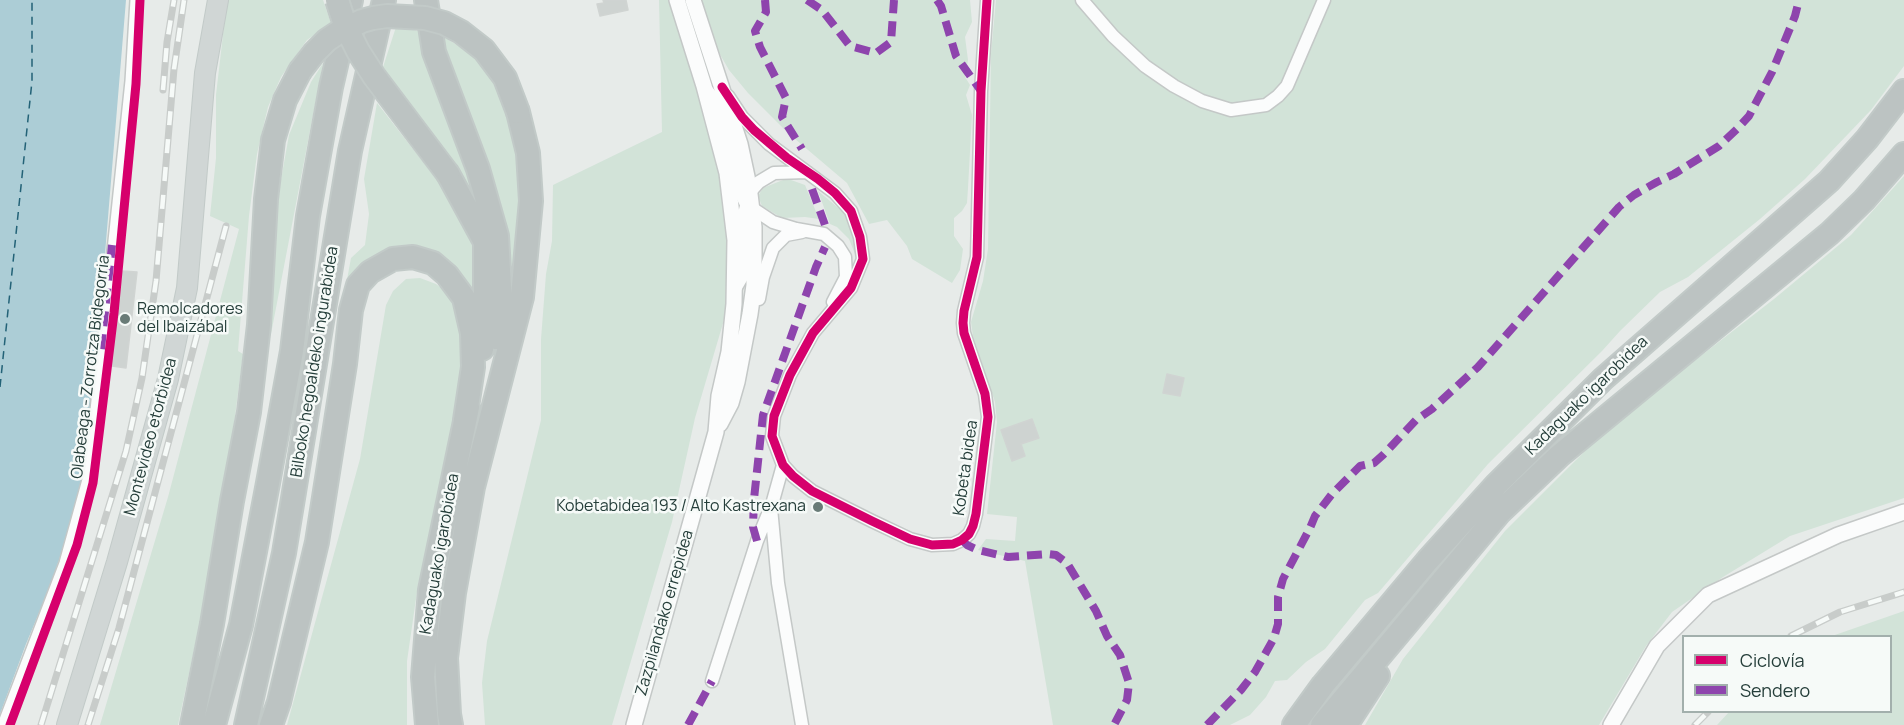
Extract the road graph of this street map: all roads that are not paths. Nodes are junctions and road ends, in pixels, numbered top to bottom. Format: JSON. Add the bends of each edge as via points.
{"nodes":[{"id":1,"x":135,"y":0,"type":"edge"},
{"id":2,"x":218,"y":0,"type":"edge"},
{"id":3,"x":337,"y":0,"type":"edge"},
{"id":4,"x":351,"y":0,"type":"edge"},
{"id":5,"x":384,"y":0,"type":"edge"},
{"id":6,"x":426,"y":0,"type":"edge"},
{"id":7,"x":677,"y":0,"type":"edge"},
{"id":8,"x":693,"y":0,"type":"edge"},
{"id":9,"x":987,"y":0,"type":"edge"},
{"id":10,"x":1082,"y":0,"type":"edge"},
{"id":11,"x":1324,"y":0,"type":"edge"},
{"id":12,"x":704,"y":86,"type":"junction"},
{"id":13,"x":722,"y":87,"type":"junction"},
{"id":14,"x":1904,"y":91,"type":"edge"},
{"id":15,"x":1904,"y":154,"type":"edge"},
{"id":16,"x":807,"y":172,"type":"junction"},
{"id":17,"x":749,"y":202,"type":"junction"},
{"id":18,"x":806,"y":231,"type":"junction"},
{"id":19,"x":735,"y":289,"type":"junction"},
{"id":20,"x":825,"y":317,"type":"junction"},
{"id":21,"x":746,"y":339,"type":"junction"},
{"id":22,"x":465,"y":420,"type":"junction"},
{"id":23,"x":716,"y":432,"type":"junction"},
{"id":24,"x":783,"y":465,"type":"junction"},
{"id":25,"x":476,"y":479,"type":"junction"},
{"id":26,"x":771,"y":508,"type":"junction"},
{"id":27,"x":1904,"y":512,"type":"edge"},
{"id":28,"x":1426,"y":600,"type":"junction"},
{"id":29,"x":712,"y":681,"type":"dead end"},
{"id":30,"x":1323,"y":685,"type":"junction"},
{"id":31,"x":2,"y":725,"type":"edge"},
{"id":32,"x":67,"y":725,"type":"edge"},
{"id":33,"x":192,"y":725,"type":"edge"},
{"id":34,"x":214,"y":725,"type":"edge"},
{"id":35,"x":246,"y":725,"type":"edge"},
{"id":36,"x":272,"y":725,"type":"edge"},
{"id":37,"x":427,"y":725,"type":"edge"},
{"id":38,"x":451,"y":725,"type":"edge"},
{"id":39,"x":634,"y":725,"type":"edge"},
{"id":40,"x":802,"y":725,"type":"edge"},
{"id":41,"x":1279,"y":725,"type":"edge"},
{"id":42,"x":1294,"y":725,"type":"edge"},
{"id":43,"x":1322,"y":725,"type":"edge"},
{"id":44,"x":1346,"y":725,"type":"edge"},
{"id":45,"x":1611,"y":725,"type":"edge"}],
"edges":[{"from":1,"to":31,"type":"street","via":[[88,476],[64,563]]},
{"from":2,"to":32,"type":"main road","name":"Montevideo etorbidea","via":[[205,73],[187,288],[168,379]]},
{"from":3,"to":22,"type":"highway","bridge":true,"via":[[358,51],[448,174],[484,242],[481,360]]},
{"from":4,"to":34,"type":"highway","name":"Bilboko hegoaldeko ingurabidea","via":[[308,216],[292,351],[268,483],[241,625]]},
{"from":5,"to":35,"type":"highway","name":"Bilboko hegoaldeko ingurabidea","via":[[350,151],[284,553]]},
{"from":6,"to":25,"type":"highway","via":[[434,52],[478,169],[498,236],[501,305]]},
{"from":7,"to":12,"type":"street"},
{"from":8,"to":13,"type":"street"},
{"from":9,"to":24,"type":"street","name":"Kobeta bidea","via":[[976,257],[963,323],[988,407],[973,526],[969,534],[953,544],[932,545],[910,539],[812,491]]},
{"from":10,"to":11,"type":"street","via":[[1145,66],[1202,101],[1231,110],[1266,105],[1287,86]]},
{"from":12,"to":17,"type":"street","via":[[719,105],[740,192]]},
{"from":12,"to":19,"type":"street","via":[[727,173],[735,240]]},
{"from":13,"to":16,"type":"street","via":[[754,130]]},
{"from":13,"to":17,"type":"street","via":[[740,144]]},
{"from":14,"to":30,"type":"highway","name":"Kadaguako igarobidea","via":[[1829,181],[1603,379],[1525,455],[1428,560]]},
{"from":15,"to":28,"type":"highway","name":"Kadaguako igarobidea","via":[[1830,233],[1559,456],[1500,513]]},
{"from":16,"to":17,"type":"street","via":[[774,173],[759,182]]},
{"from":16,"to":20,"type":"street","via":[[851,211],[862,248],[863,259],[851,288]]},
{"from":17,"to":18,"type":"street","via":[[773,222]]},
{"from":17,"to":19,"type":"street","via":[[743,217],[745,272]]},
{"from":17,"to":21,"type":"street","via":[[754,285]]},
{"from":18,"to":20,"type":"street","via":[[824,234],[845,257],[846,277]]},
{"from":18,"to":21,"type":"street","via":[[786,235],[773,248]]},
{"from":19,"to":23,"type":"street"},
{"from":20,"to":24,"type":"street","name":"Kobeta bidea","via":[[790,375],[774,416],[772,436]]},
{"from":21,"to":23,"type":"street","via":[[731,403]]},
{"from":22,"to":36,"type":"highway","via":[[473,367],[472,333],[464,298],[447,274],[433,263],[413,257],[393,259],[370,272],[358,285],[351,310],[316,542]]},
{"from":22,"to":37,"type":"highway","name":"Kadaguako igarobidea","via":[[429,602],[423,677]]},
{"from":23,"to":39,"type":"street","name":"Zazpilandako errepidea"},
{"from":24,"to":26,"type":"street"},
{"from":25,"to":33,"type":"highway","bridge":true,"via":[[522,297],[531,201],[528,153],[505,78],[484,50],[444,23],[425,18],[373,18],[339,32],[314,53],[285,100],[273,140],[249,412]]},
{"from":25,"to":38,"type":"highway","name":"Kadaguako igarobidea","via":[[446,658]]},
{"from":26,"to":29,"type":"street"},
{"from":26,"to":40,"type":"street","via":[[778,583]]},
{"from":27,"to":45,"type":"street","via":[[1838,535],[1708,595],[1657,646]]},
{"from":28,"to":43,"type":"highway","name":"Kadaguako igarobidea"},
{"from":28,"to":44,"type":"highway"},
{"from":30,"to":41,"type":"highway"},
{"from":30,"to":42,"type":"highway","name":"Kadaguako igarobidea"}]}
